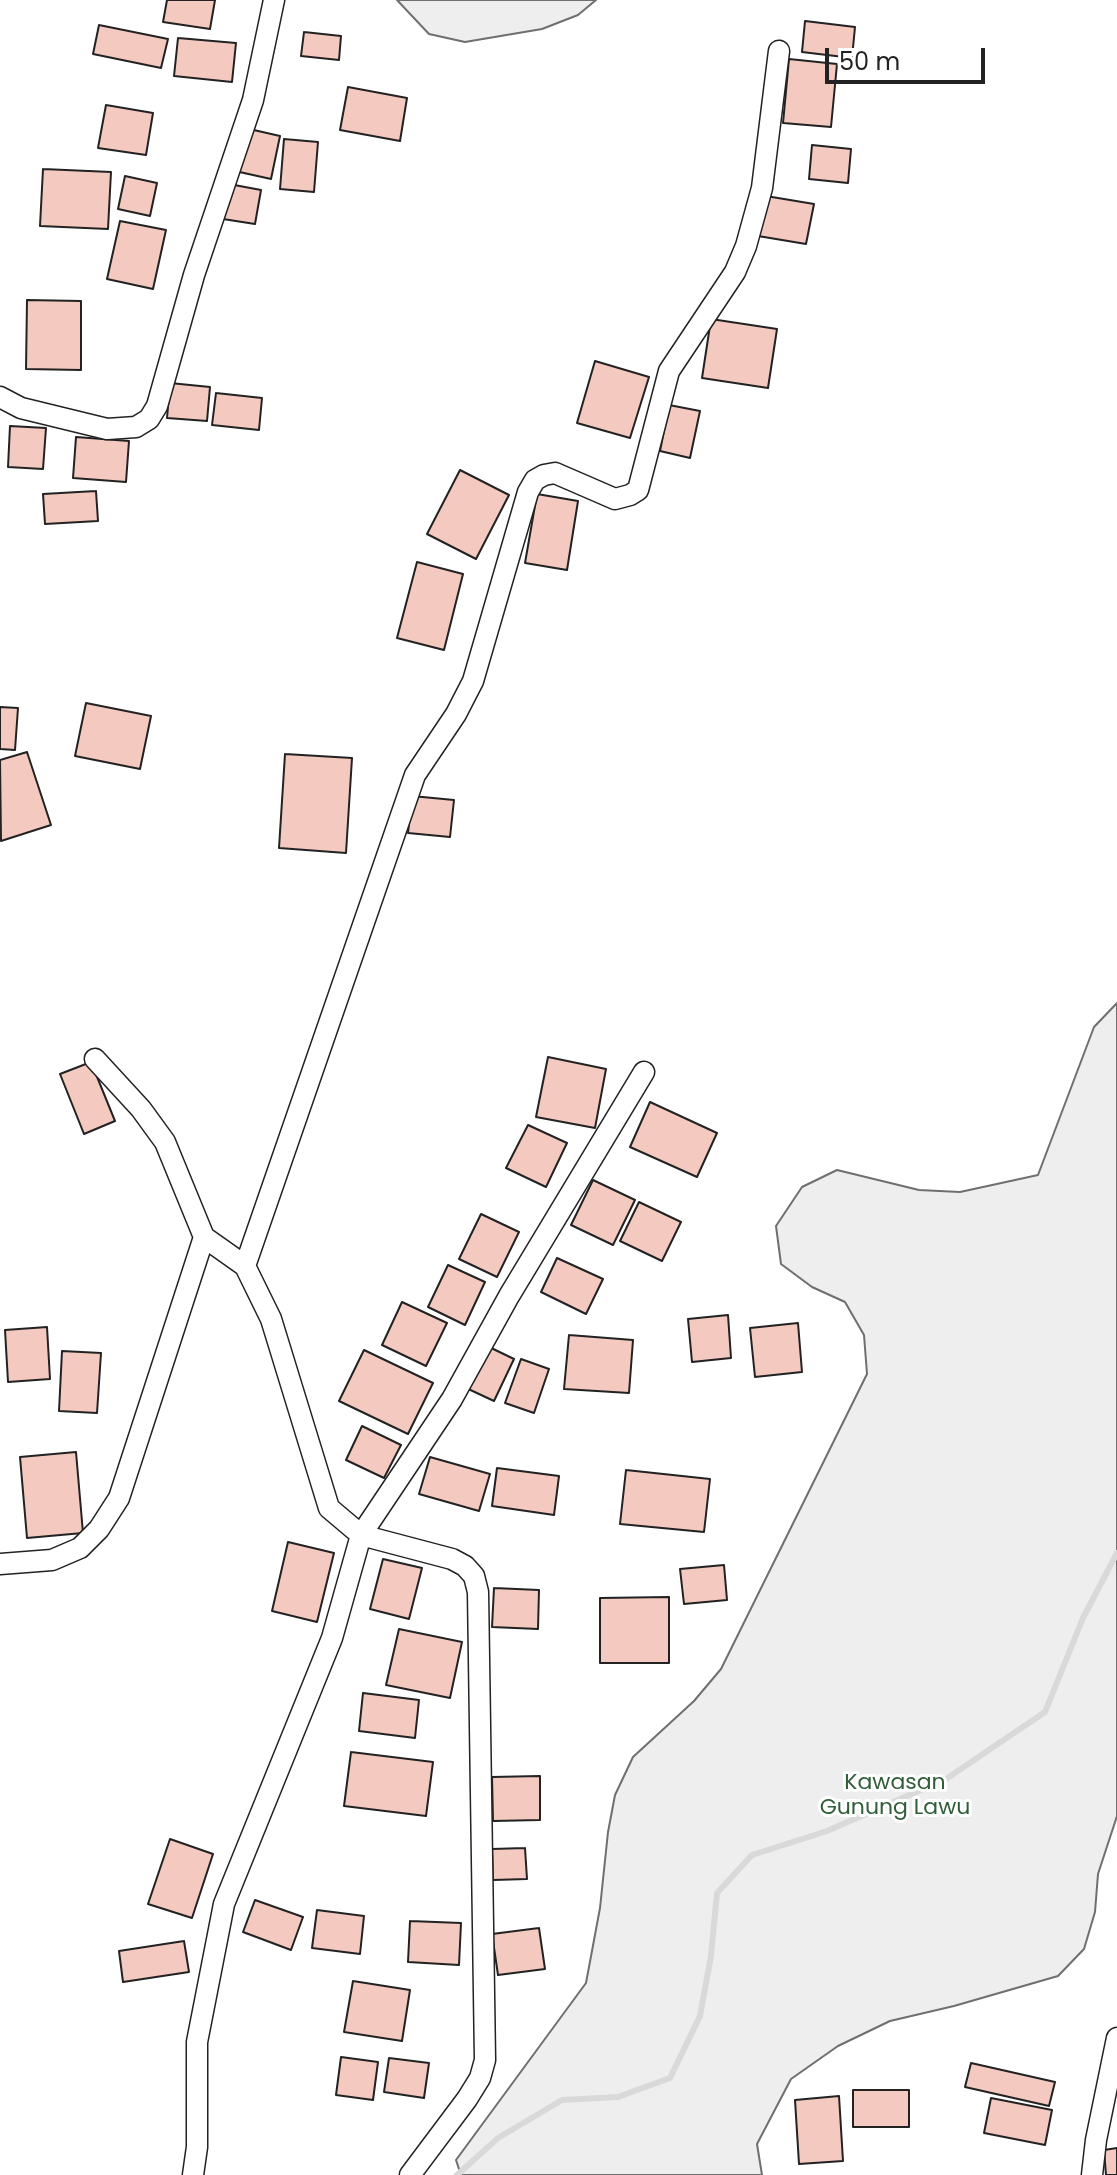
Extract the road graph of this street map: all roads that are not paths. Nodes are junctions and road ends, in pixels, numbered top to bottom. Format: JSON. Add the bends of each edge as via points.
{"nodes":[{"id":1,"x":274,"y":0,"type":"edge"},
{"id":2,"x":779,"y":51,"type":"dead end"},
{"id":3,"x":0,"y":397,"type":"edge"},
{"id":4,"x":95,"y":1059,"type":"dead end"},
{"id":5,"x":644,"y":1072,"type":"dead end"},
{"id":6,"x":204,"y":1237,"type":"junction"},
{"id":7,"x":245,"y":1266,"type":"junction"},
{"id":8,"x":361,"y":1535,"type":"junction"},
{"id":9,"x":0,"y":1564,"type":"edge"},
{"id":10,"x":1117,"y":2038,"type":"edge"},
{"id":11,"x":193,"y":2175,"type":"edge"},
{"id":12,"x":410,"y":2175,"type":"edge"},
{"id":13,"x":1092,"y":2175,"type":"edge"}],
"edges":[{"from":1,"to":3,"type":"street","via":[[253,100],[149,419],[136,427],[107,429],[21,408]]},
{"from":2,"to":7,"type":"street","via":[[762,188],[746,246],[735,272],[669,371],[638,490],[615,499],[555,473],[535,480],[528,492],[473,681],[415,775]]},
{"from":4,"to":6,"type":"street","via":[[165,1142]]},
{"from":5,"to":8,"type":"street","via":[[452,1399]]},
{"from":6,"to":7,"type":"street"},
{"from":6,"to":9,"type":"street","via":[[119,1498],[80,1548],[52,1560]]},
{"from":7,"to":8,"type":"street","via":[[271,1319],[329,1508]]},
{"from":8,"to":11,"type":"street","via":[[332,1638],[224,1904],[197,2042]]},
{"from":8,"to":12,"type":"street","via":[[452,1559],[474,1576],[478,1592],[485,2060],[467,2099]]},
{"from":10,"to":13,"type":"street"}]}
